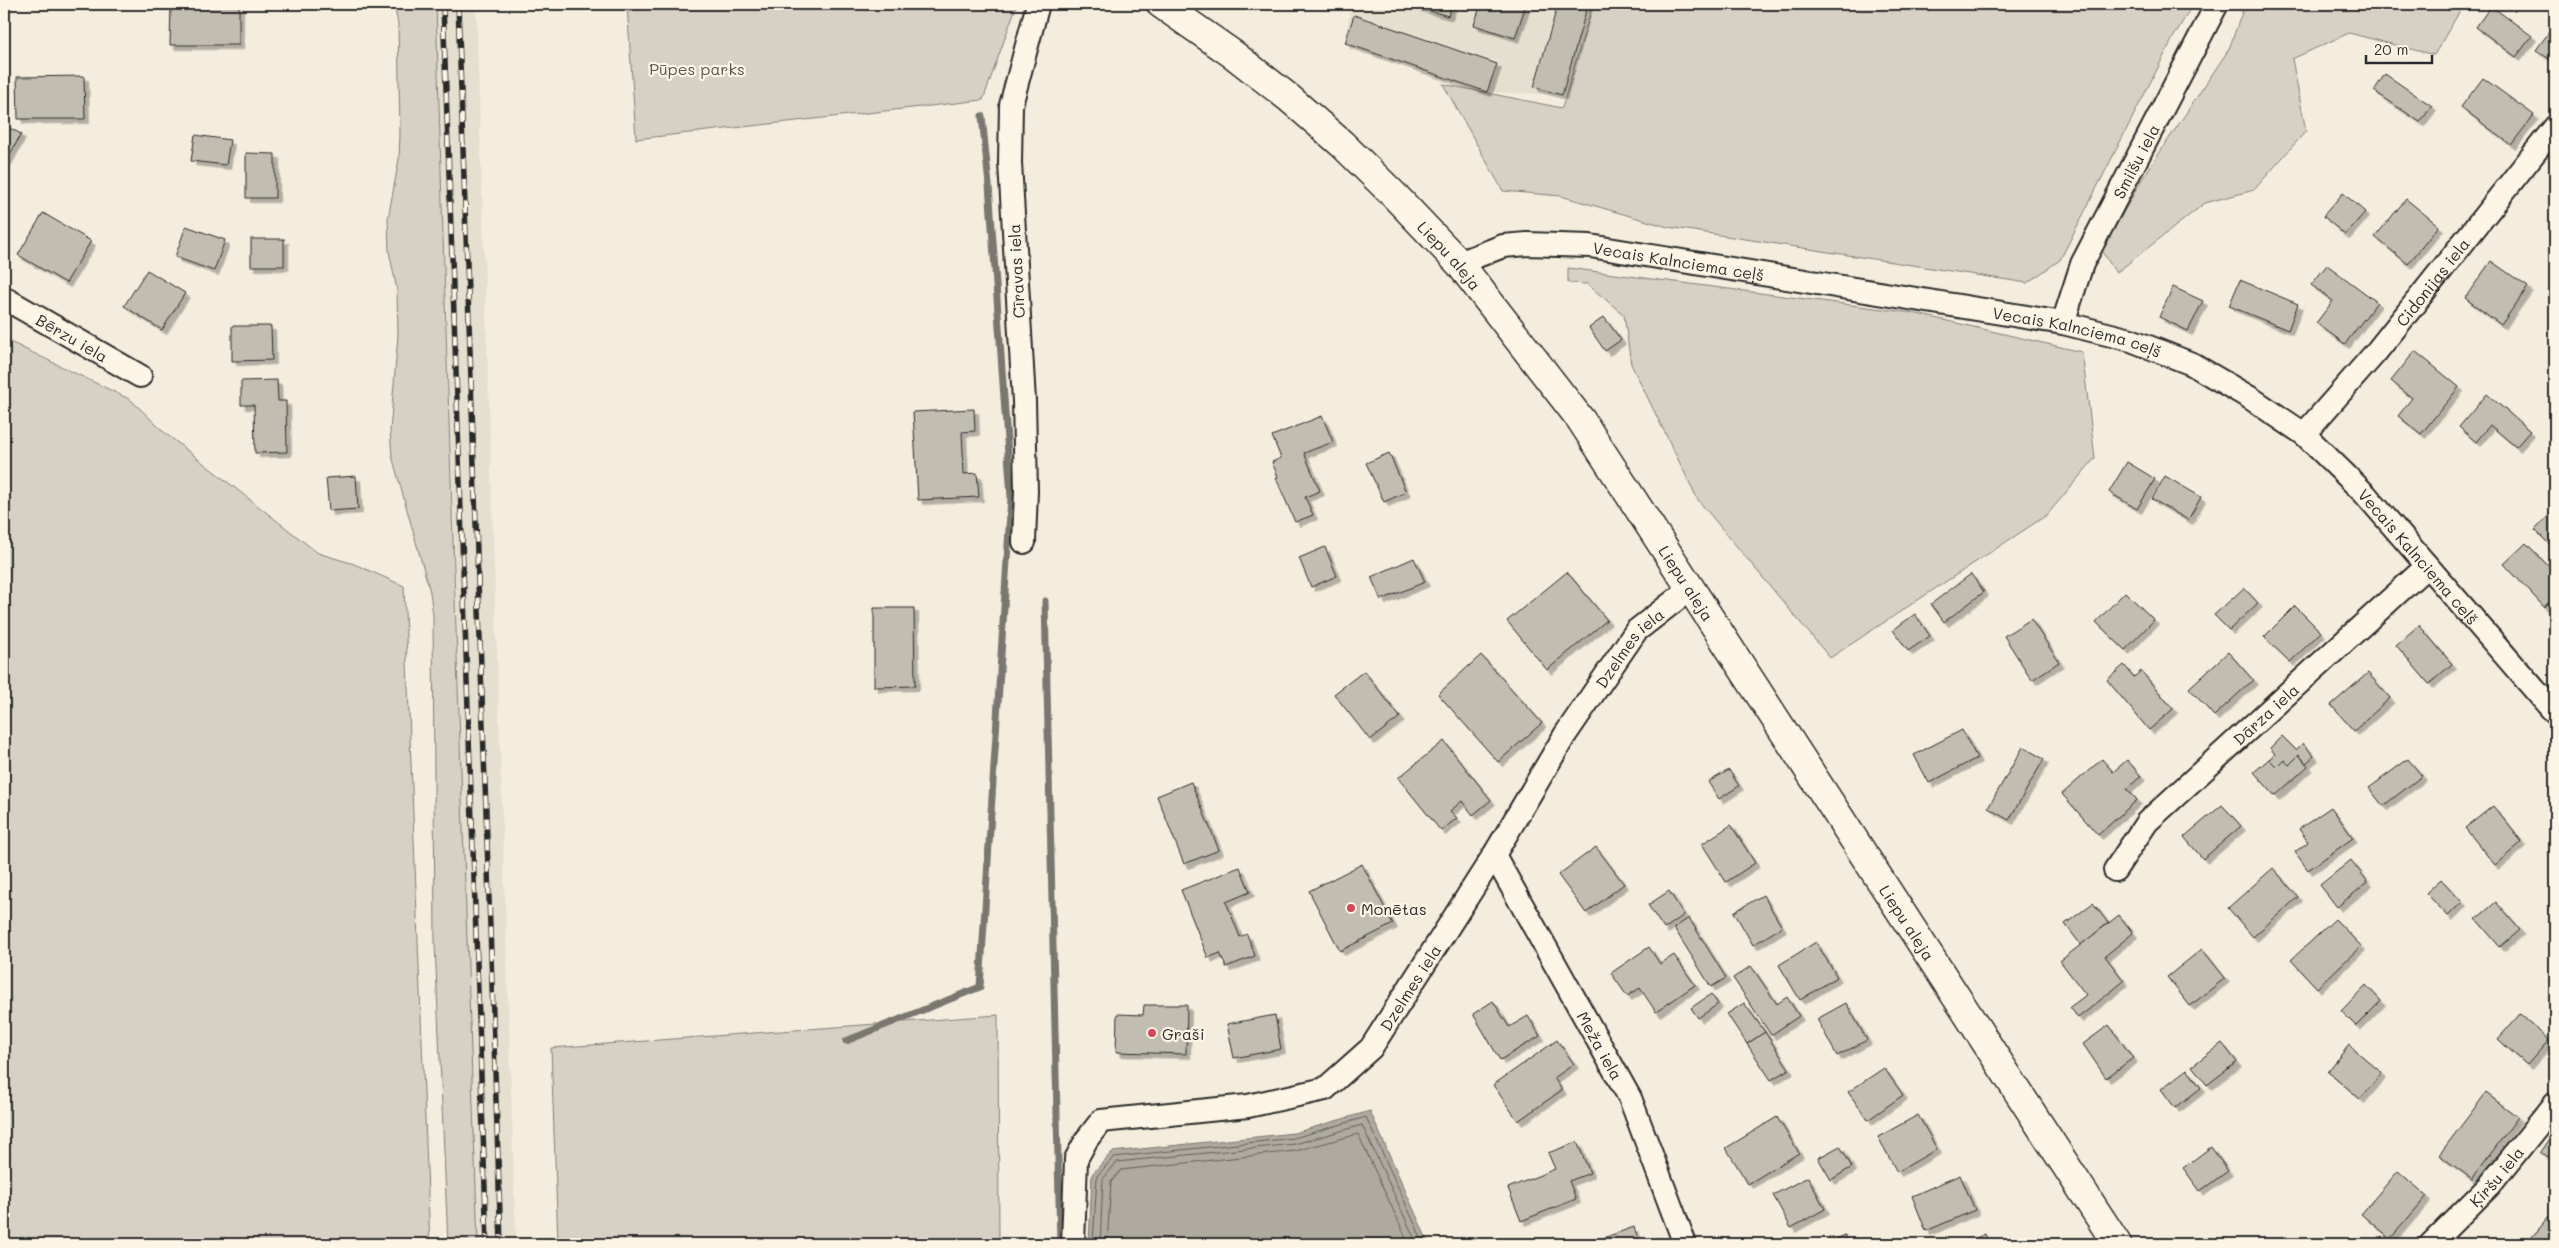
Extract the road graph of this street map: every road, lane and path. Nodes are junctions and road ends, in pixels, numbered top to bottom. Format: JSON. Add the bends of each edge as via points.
{"nodes":[{"id":1,"x":1038,"y":4,"type":"edge"},
{"id":2,"x":1161,"y":4,"type":"edge"},
{"id":3,"x":2217,"y":4,"type":"edge"},
{"id":4,"x":2555,"y":127,"type":"edge"},
{"id":5,"x":1459,"y":263,"type":"junction"},
{"id":6,"x":4,"y":298,"type":"edge"},
{"id":7,"x":2063,"y":323,"type":"junction"},
{"id":8,"x":140,"y":376,"type":"dead end"},
{"id":9,"x":2304,"y":434,"type":"junction"},
{"id":10,"x":1024,"y":542,"type":"dead end"},
{"id":11,"x":2426,"y":567,"type":"junction"},
{"id":12,"x":1691,"y":588,"type":"junction"},
{"id":13,"x":2555,"y":713,"type":"edge"},
{"id":14,"x":1494,"y":855,"type":"junction"},
{"id":15,"x":2115,"y":870,"type":"dead end"},
{"id":16,"x":2555,"y":1104,"type":"edge"},
{"id":17,"x":1073,"y":1244,"type":"edge"},
{"id":18,"x":1685,"y":1244,"type":"edge"},
{"id":19,"x":2117,"y":1244,"type":"edge"},
{"id":20,"x":2431,"y":1244,"type":"edge"}],
"edges":[{"from":1,"to":10,"type":"street","name":"Cīravas iela","via":[[1011,105],[1010,143],[1024,401]]},
{"from":2,"to":5,"type":"street","name":"Liepu aleja","via":[[1234,55],[1329,133]]},
{"from":3,"to":7,"type":"street","name":"Smilšu iela","via":[[2082,264]]},
{"from":4,"to":9,"type":"street","name":"Cidonijas iela","via":[[2377,351]]},
{"from":5,"to":7,"type":"street","name":"Vecais Kalnciema ceļš","via":[[1503,246],[1590,246]]},
{"from":5,"to":12,"type":"street","name":"Liepu aleja","via":[[1581,420]]},
{"from":6,"to":8,"type":"street","name":"Bērzu iela"},
{"from":7,"to":9,"type":"street","name":"Vecais Kalnciema ceļš","via":[[2131,340],[2192,364]]},
{"from":9,"to":11,"type":"street","name":"Vecais Kalnciema ceļš","via":[[2365,494]]},
{"from":11,"to":13,"type":"street","name":"Vecais Kalnciema ceļš"},
{"from":11,"to":15,"type":"street","name":"Dārza iela","via":[[2147,822]]},
{"from":12,"to":14,"type":"street","name":"Dzelmes iela","via":[[1636,631],[1564,735]]},
{"from":12,"to":19,"type":"street","name":"Liepu aleja"},
{"from":14,"to":17,"type":"street","name":"Dzelmes iela","via":[[1371,1048],[1325,1089],[1248,1106],[1101,1121],[1076,1159]]},
{"from":14,"to":18,"type":"street","name":"Meža iela","via":[[1630,1098]]},
{"from":16,"to":20,"type":"street","name":"Ķiršu iela","via":[[2490,1185]]}]}
